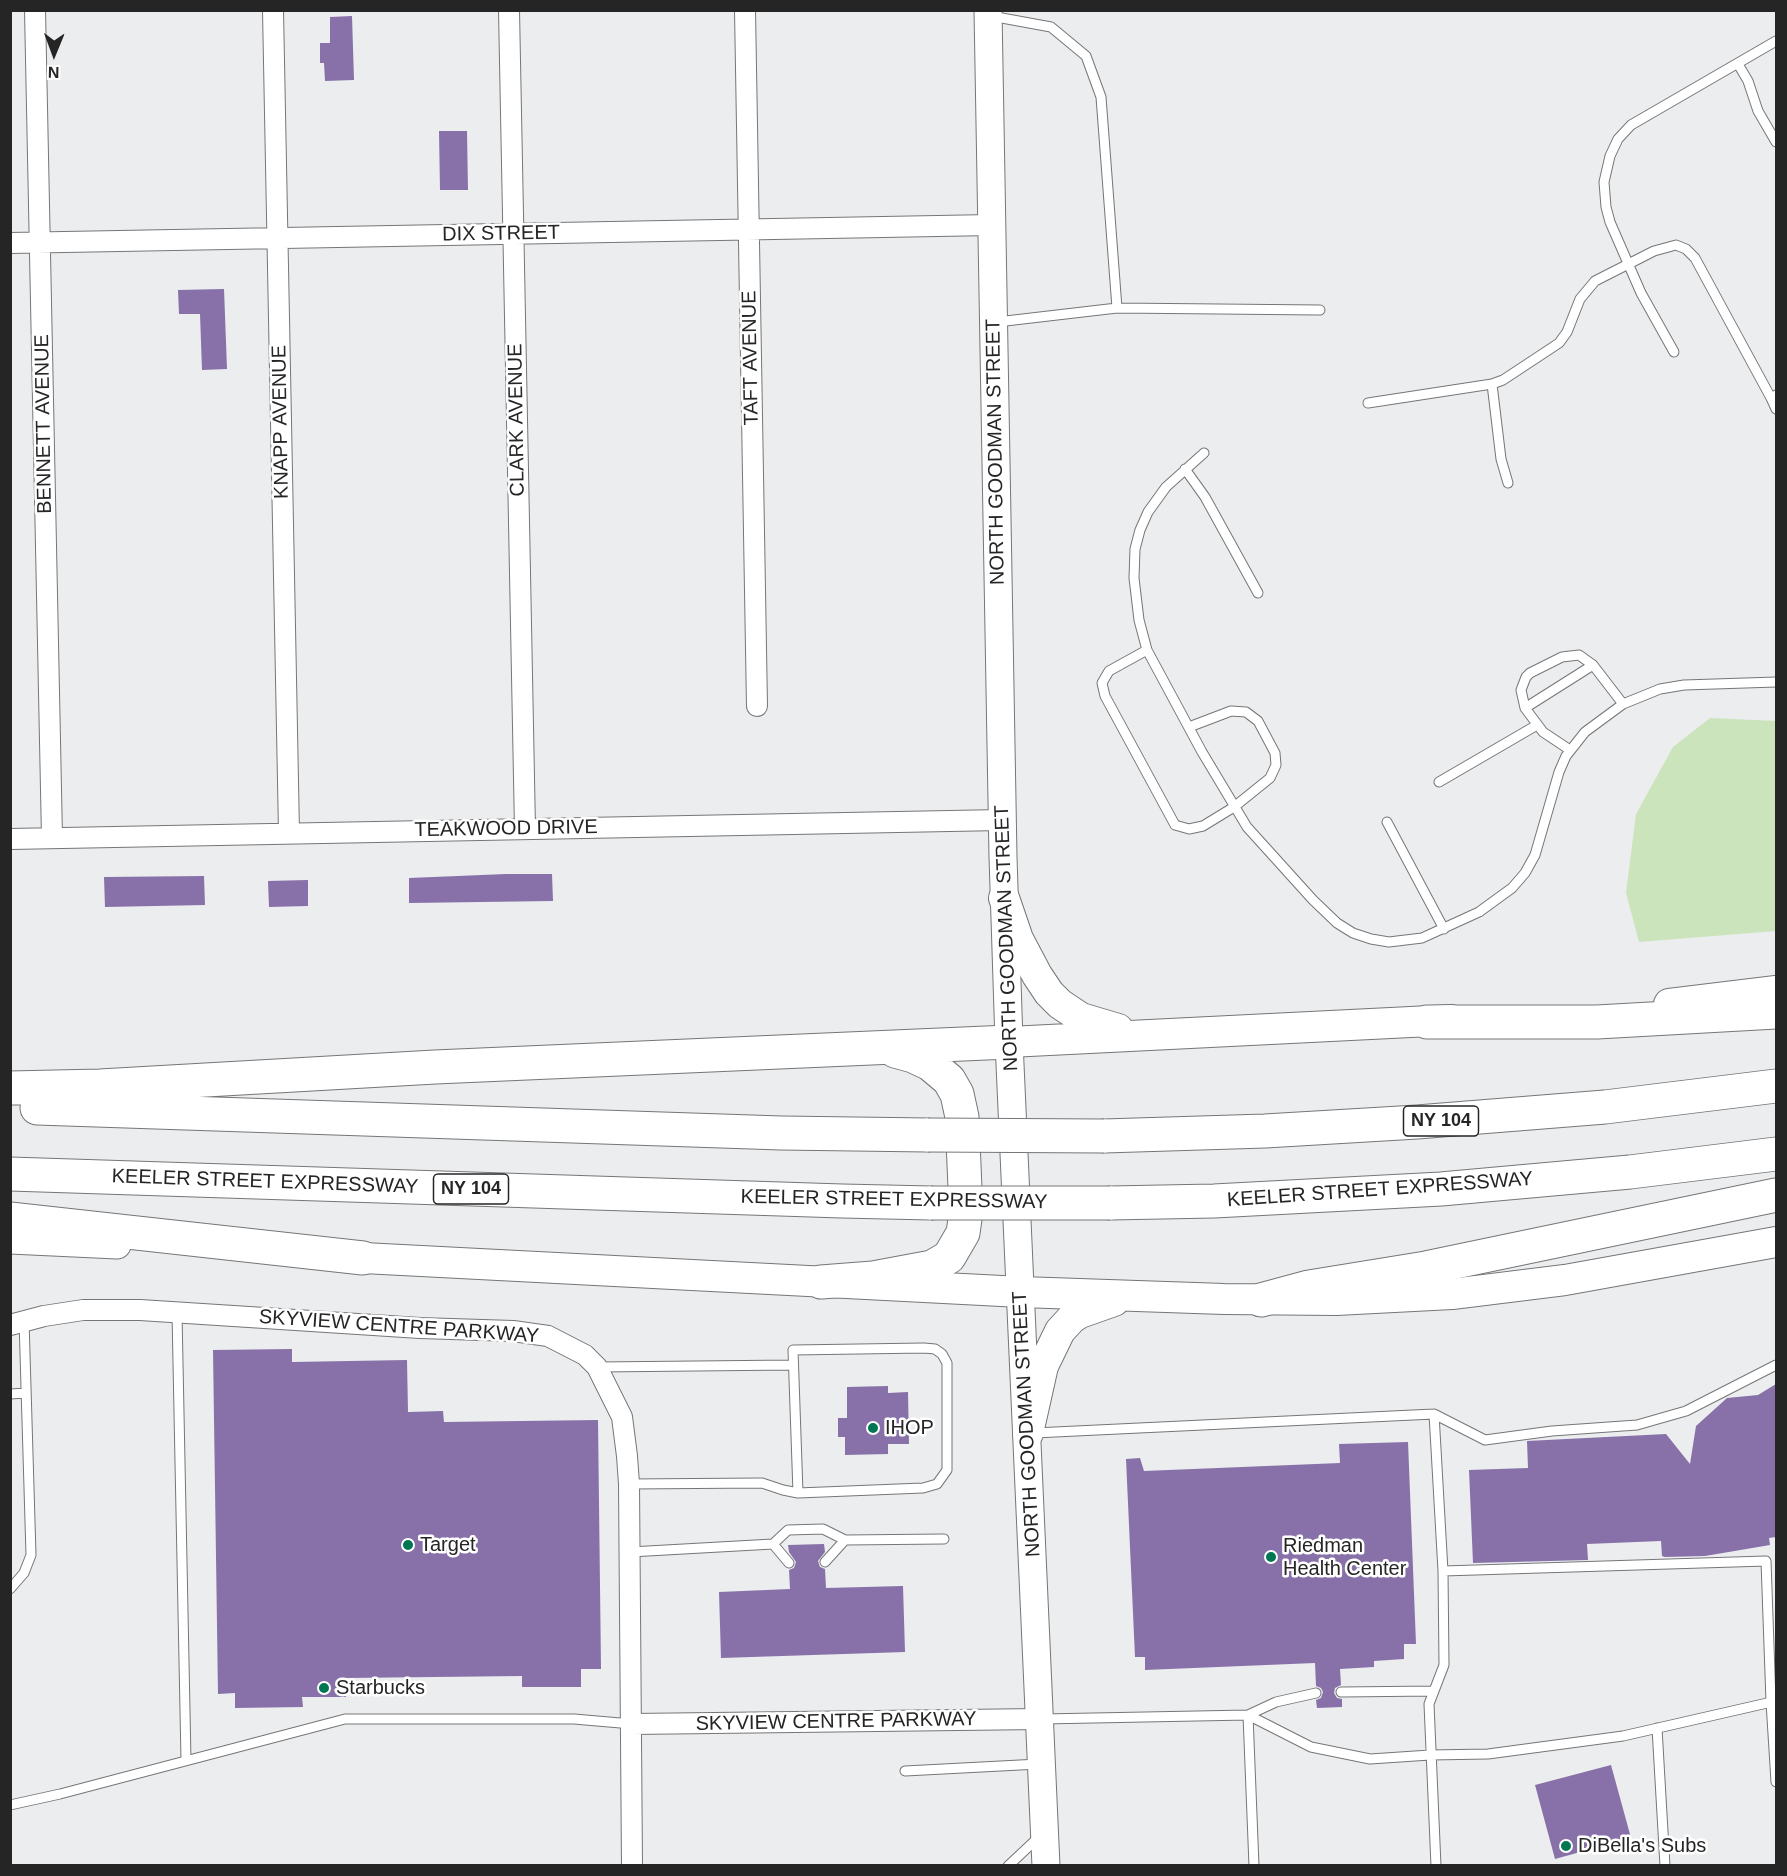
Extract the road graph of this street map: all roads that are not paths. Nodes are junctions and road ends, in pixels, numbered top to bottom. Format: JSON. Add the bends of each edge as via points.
{"nodes":[{"id":1,"x":35,"y":10,"type":"edge"},
{"id":2,"x":273,"y":10,"type":"edge"},
{"id":3,"x":509,"y":10,"type":"edge"},
{"id":4,"x":745,"y":10,"type":"edge"},
{"id":5,"x":988,"y":13,"type":"edge"},
{"id":6,"x":1776,"y":41,"type":"edge"},
{"id":7,"x":1738,"y":64,"type":"junction"},
{"id":8,"x":1776,"y":142,"type":"edge"},
{"id":9,"x":992,"y":225,"type":"junction"},
{"id":10,"x":749,"y":230,"type":"junction"},
{"id":11,"x":513,"y":234,"type":"junction"},
{"id":12,"x":277,"y":238,"type":"junction"},
{"id":13,"x":40,"y":242,"type":"junction"},
{"id":14,"x":10,"y":243,"type":"edge"},
{"id":15,"x":1628,"y":263,"type":"junction"},
{"id":16,"x":1117,"y":308,"type":"junction"},
{"id":17,"x":1320,"y":310,"type":"dead end"},
{"id":18,"x":994,"y":323,"type":"junction"},
{"id":19,"x":1674,"y":352,"type":"dead end"},
{"id":20,"x":1492,"y":384,"type":"junction"},
{"id":21,"x":1774,"y":396,"type":"edge"},
{"id":22,"x":1368,"y":403,"type":"dead end"},
{"id":23,"x":1776,"y":409,"type":"edge"},
{"id":24,"x":1204,"y":453,"type":"dead end"},
{"id":25,"x":1185,"y":469,"type":"junction"},
{"id":26,"x":1508,"y":483,"type":"dead end"},
{"id":27,"x":1258,"y":593,"type":"dead end"},
{"id":28,"x":1147,"y":650,"type":"junction"},
{"id":29,"x":1593,"y":664,"type":"junction"},
{"id":30,"x":1776,"y":682,"type":"edge"},
{"id":31,"x":1623,"y":704,"type":"junction"},
{"id":32,"x":757,"y":706,"type":"dead end"},
{"id":33,"x":1525,"y":708,"type":"junction"},
{"id":34,"x":1537,"y":725,"type":"junction"},
{"id":35,"x":1189,"y":728,"type":"junction"},
{"id":36,"x":1570,"y":750,"type":"junction"},
{"id":37,"x":1439,"y":783,"type":"dead end"},
{"id":38,"x":1234,"y":807,"type":"junction"},
{"id":39,"x":1002,"y":820,"type":"junction"},
{"id":40,"x":1387,"y":822,"type":"dead end"},
{"id":41,"x":525,"y":829,"type":"junction"},
{"id":42,"x":289,"y":833,"type":"junction"},
{"id":43,"x":52,"y":838,"type":"junction"},
{"id":44,"x":10,"y":839,"type":"edge"},
{"id":45,"x":1004,"y":898,"type":"junction"},
{"id":46,"x":1444,"y":929,"type":"junction"},
{"id":47,"x":1776,"y":991,"type":"edge"},
{"id":48,"x":1776,"y":1012,"type":"edge"},
{"id":49,"x":1427,"y":1022,"type":"junction"},
{"id":50,"x":1154,"y":1035,"type":"junction"},
{"id":51,"x":1009,"y":1042,"type":"junction"},
{"id":52,"x":866,"y":1048,"type":"junction"},
{"id":53,"x":1776,"y":1086,"type":"edge"},
{"id":54,"x":10,"y":1088,"type":"edge"},
{"id":55,"x":10,"y":1107,"type":"edge"},
{"id":56,"x":1776,"y":1154,"type":"edge"},
{"id":57,"x":10,"y":1173,"type":"edge"},
{"id":58,"x":1776,"y":1195,"type":"edge"},
{"id":59,"x":10,"y":1219,"type":"edge"},
{"id":60,"x":10,"y":1240,"type":"edge"},
{"id":61,"x":1776,"y":1242,"type":"edge"},
{"id":62,"x":363,"y":1258,"type":"junction"},
{"id":63,"x":821,"y":1282,"type":"junction"},
{"id":64,"x":1021,"y":1292,"type":"junction"},
{"id":65,"x":1140,"y":1296,"type":"junction"},
{"id":66,"x":1261,"y":1300,"type":"junction"},
{"id":67,"x":177,"y":1313,"type":"junction"},
{"id":68,"x":17,"y":1323,"type":"edge"},
{"id":69,"x":793,"y":1365,"type":"junction"},
{"id":70,"x":1776,"y":1365,"type":"edge"},
{"id":71,"x":597,"y":1367,"type":"junction"},
{"id":72,"x":26,"y":1393,"type":"junction"},
{"id":73,"x":10,"y":1394,"type":"edge"},
{"id":74,"x":1434,"y":1414,"type":"junction"},
{"id":75,"x":1028,"y":1433,"type":"junction"},
{"id":76,"x":629,"y":1484,"type":"junction"},
{"id":77,"x":798,"y":1492,"type":"junction"},
{"id":78,"x":944,"y":1539,"type":"dead end"},
{"id":79,"x":844,"y":1540,"type":"junction"},
{"id":80,"x":773,"y":1544,"type":"junction"},
{"id":81,"x":630,"y":1552,"type":"junction"},
{"id":82,"x":825,"y":1562,"type":"dead end"},
{"id":83,"x":789,"y":1563,"type":"dead end"},
{"id":84,"x":1443,"y":1571,"type":"junction"},
{"id":85,"x":10,"y":1588,"type":"edge"},
{"id":86,"x":1434,"y":1691,"type":"junction"},
{"id":87,"x":1341,"y":1692,"type":"dead end"},
{"id":88,"x":1316,"y":1693,"type":"dead end"},
{"id":89,"x":1774,"y":1702,"type":"edge"},
{"id":90,"x":1248,"y":1715,"type":"junction"},
{"id":91,"x":1040,"y":1719,"type":"junction"},
{"id":92,"x":632,"y":1724,"type":"junction"},
{"id":93,"x":1657,"y":1728,"type":"junction"},
{"id":94,"x":1430,"y":1755,"type":"junction"},
{"id":95,"x":186,"y":1760,"type":"junction"},
{"id":96,"x":1042,"y":1764,"type":"junction"},
{"id":97,"x":905,"y":1771,"type":"dead end"},
{"id":98,"x":1776,"y":1782,"type":"edge"},
{"id":99,"x":10,"y":1804,"type":"edge"},
{"id":100,"x":1045,"y":1831,"type":"junction"},
{"id":101,"x":632,"y":1866,"type":"edge"},
{"id":102,"x":1008,"y":1866,"type":"edge"},
{"id":103,"x":1046,"y":1866,"type":"edge"},
{"id":104,"x":1254,"y":1866,"type":"edge"},
{"id":105,"x":1436,"y":1866,"type":"edge"},
{"id":106,"x":1665,"y":1866,"type":"edge"}],
"edges":[{"from":1,"to":13,"type":"street","name":"BENNETT AVENUE"},
{"from":2,"to":12,"type":"street","name":"KNAPP AVENUE"},
{"from":3,"to":11,"type":"street","name":"CLARK AVENUE"},
{"from":4,"to":10,"type":"street","name":"TAFT AVENUE"},
{"from":5,"to":9,"type":"main road","name":"NORTH GOODMAN STREET"},
{"from":5,"to":16,"type":"lane","via":[[1051,27],[1086,56],[1101,97]]},
{"from":6,"to":7,"type":"lane"},
{"from":7,"to":8,"type":"lane"},
{"from":7,"to":15,"type":"lane","via":[[1631,124],[1613,147],[1605,173],[1605,199],[1610,222]]},
{"from":9,"to":10,"type":"street","name":"DIX STREET"},
{"from":9,"to":18,"type":"main road","name":"NORTH GOODMAN STREET"},
{"from":10,"to":11,"type":"street","name":"DIX STREET"},
{"from":10,"to":32,"type":"street","name":"TAFT AVENUE"},
{"from":11,"to":12,"type":"street","name":"DIX STREET"},
{"from":11,"to":41,"type":"street","name":"CLARK AVENUE"},
{"from":12,"to":13,"type":"street","name":"DIX STREET"},
{"from":12,"to":42,"type":"street","name":"KNAPP AVENUE"},
{"from":13,"to":14,"type":"street","name":"DIX STREET"},
{"from":13,"to":43,"type":"street","name":"BENNETT AVENUE"},
{"from":15,"to":19,"type":"lane"},
{"from":15,"to":20,"type":"lane","via":[[1589,286],[1559,343],[1508,378]]},
{"from":15,"to":21,"type":"lane","via":[[1669,246],[1681,246],[1691,253]]},
{"from":16,"to":17,"type":"lane"},
{"from":16,"to":18,"type":"lane"},
{"from":18,"to":39,"type":"main road","name":"NORTH GOODMAN STREET"},
{"from":20,"to":22,"type":"lane"},
{"from":20,"to":26,"type":"lane","via":[[1501,459]]},
{"from":21,"to":23,"type":"lane"},
{"from":24,"to":25,"type":"lane"},
{"from":25,"to":27,"type":"lane","via":[[1205,497]]},
{"from":25,"to":28,"type":"lane","via":[[1154,502],[1143,521],[1135,549],[1135,597]]},
{"from":28,"to":35,"type":"lane"},
{"from":28,"to":38,"type":"lane","via":[[1109,671],[1102,683],[1105,696],[1175,825],[1189,829],[1203,826]]},
{"from":29,"to":31,"type":"lane"},
{"from":29,"to":33,"type":"lane"},
{"from":29,"to":33,"type":"lane","via":[[1573,654],[1536,669],[1523,684],[1521,697]]},
{"from":30,"to":31,"type":"lane","via":[[1684,685],[1660,689]]},
{"from":31,"to":36,"type":"lane","via":[[1594,725]]},
{"from":33,"to":34,"type":"lane"},
{"from":34,"to":36,"type":"lane"},
{"from":34,"to":37,"type":"lane"},
{"from":35,"to":38,"type":"lane"},
{"from":35,"to":38,"type":"lane","via":[[1231,711],[1246,712],[1258,721],[1275,753],[1276,765],[1269,778]]},
{"from":36,"to":46,"type":"lane","via":[[1525,873],[1497,901]]},
{"from":38,"to":46,"type":"lane","via":[[1282,869],[1345,928],[1371,939],[1400,942]]},
{"from":39,"to":41,"type":"street","name":"TEAKWOOD DRIVE"},
{"from":39,"to":45,"type":"main road","name":"NORTH GOODMAN STREET"},
{"from":40,"to":46,"type":"lane"},
{"from":41,"to":42,"type":"street","name":"TEAKWOOD DRIVE"},
{"from":42,"to":43,"type":"street","name":"TEAKWOOD DRIVE"},
{"from":43,"to":44,"type":"street","name":"TEAKWOOD DRIVE"},
{"from":45,"to":50,"type":"main road","via":[[1030,963],[1060,1004],[1099,1024]]},
{"from":45,"to":51,"type":"main road","name":"NORTH GOODMAN STREET"},
{"from":47,"to":49,"type":"main road","via":[[1617,1009]]},
{"from":48,"to":49,"type":"highway","via":[[1598,1022]]},
{"from":49,"to":50,"type":"main road"},
{"from":50,"to":51,"type":"main road"},
{"from":51,"to":52,"type":"highway"},
{"from":51,"to":64,"type":"main road","name":"NORTH GOODMAN STREET"},
{"from":52,"to":54,"type":"highway"},
{"from":52,"to":63,"type":"highway","via":[[892,1050],[922,1060],[954,1087],[962,1117],[965,1227],[954,1252],[932,1267]]},
{"from":53,"to":55,"type":"highway","number":"NY 104","bridge":true,"via":[[1605,1107],[1417,1122],[1104,1136],[769,1133]]},
{"from":56,"to":57,"type":"highway","name":"KEELER STREET EXPRESSWAY","number":"NY 104","bridge":true,"via":[[1630,1172],[1432,1189],[1110,1203],[842,1201]]},
{"from":58,"to":66,"type":"highway","via":[[1426,1268],[1309,1287]]},
{"from":59,"to":62,"type":"highway"},
{"from":60,"to":62,"type":"main road"},
{"from":61,"to":66,"type":"main road","via":[[1601,1275],[1489,1290],[1376,1299]]},
{"from":62,"to":63,"type":"main road"},
{"from":63,"to":64,"type":"main road"},
{"from":64,"to":65,"type":"main road"},
{"from":64,"to":75,"type":"main road","name":"NORTH GOODMAN STREET"},
{"from":65,"to":66,"type":"main road"},
{"from":65,"to":75,"type":"main road","via":[[1099,1305],[1064,1325],[1043,1366]]},
{"from":67,"to":68,"type":"street","name":"SKYVIEW CENTRE PARKWAY","via":[[83,1310]]},
{"from":67,"to":71,"type":"street","name":"SKYVIEW CENTRE PARKWAY","via":[[513,1331],[562,1342]]},
{"from":67,"to":95,"type":"lane"},
{"from":68,"to":72,"type":"lane"},
{"from":69,"to":71,"type":"lane"},
{"from":69,"to":77,"type":"lane"},
{"from":69,"to":77,"type":"lane","via":[[793,1350],[924,1348],[935,1349],[947,1364],[947,1470],[937,1484],[923,1488]]},
{"from":70,"to":74,"type":"lane","via":[[1686,1411],[1637,1425],[1485,1440]]},
{"from":71,"to":76,"type":"street","name":"SKYVIEW CENTRE PARKWAY","via":[[622,1418]]},
{"from":72,"to":73,"type":"lane"},
{"from":72,"to":85,"type":"lane","via":[[31,1555],[24,1573]]},
{"from":74,"to":75,"type":"lane"},
{"from":74,"to":84,"type":"lane"},
{"from":75,"to":91,"type":"main road","name":"NORTH GOODMAN STREET"},
{"from":76,"to":77,"type":"lane","via":[[762,1483]]},
{"from":76,"to":81,"type":"street","name":"SKYVIEW CENTRE PARKWAY"},
{"from":78,"to":79,"type":"lane"},
{"from":79,"to":80,"type":"lane","via":[[823,1528],[788,1530]]},
{"from":79,"to":82,"type":"lane"},
{"from":80,"to":81,"type":"lane"},
{"from":80,"to":83,"type":"lane"},
{"from":81,"to":92,"type":"street","name":"SKYVIEW CENTRE PARKWAY"},
{"from":84,"to":86,"type":"lane","via":[[1444,1665]]},
{"from":84,"to":89,"type":"lane","via":[[1766,1561]]},
{"from":86,"to":87,"type":"lane"},
{"from":86,"to":94,"type":"lane","via":[[1429,1704]]},
{"from":88,"to":90,"type":"lane","via":[[1276,1702]]},
{"from":89,"to":93,"type":"lane"},
{"from":89,"to":98,"type":"lane"},
{"from":90,"to":91,"type":"lane"},
{"from":90,"to":94,"type":"lane","via":[[1311,1747],[1370,1759]]},
{"from":90,"to":104,"type":"lane"},
{"from":91,"to":92,"type":"street","name":"SKYVIEW CENTRE PARKWAY"},
{"from":91,"to":96,"type":"main road","name":"NORTH GOODMAN STREET"},
{"from":92,"to":95,"type":"lane","via":[[574,1719],[345,1719]]},
{"from":92,"to":101,"type":"street","name":"SKYVIEW CENTRE PARKWAY"},
{"from":93,"to":94,"type":"lane","via":[[1488,1754]]},
{"from":93,"to":106,"type":"lane"},
{"from":94,"to":105,"type":"lane"},
{"from":95,"to":99,"type":"lane"},
{"from":96,"to":97,"type":"lane"},
{"from":96,"to":100,"type":"main road","name":"NORTH GOODMAN STREET"},
{"from":100,"to":102,"type":"lane"},
{"from":100,"to":103,"type":"main road","name":"NORTH GOODMAN STREET"}]}
